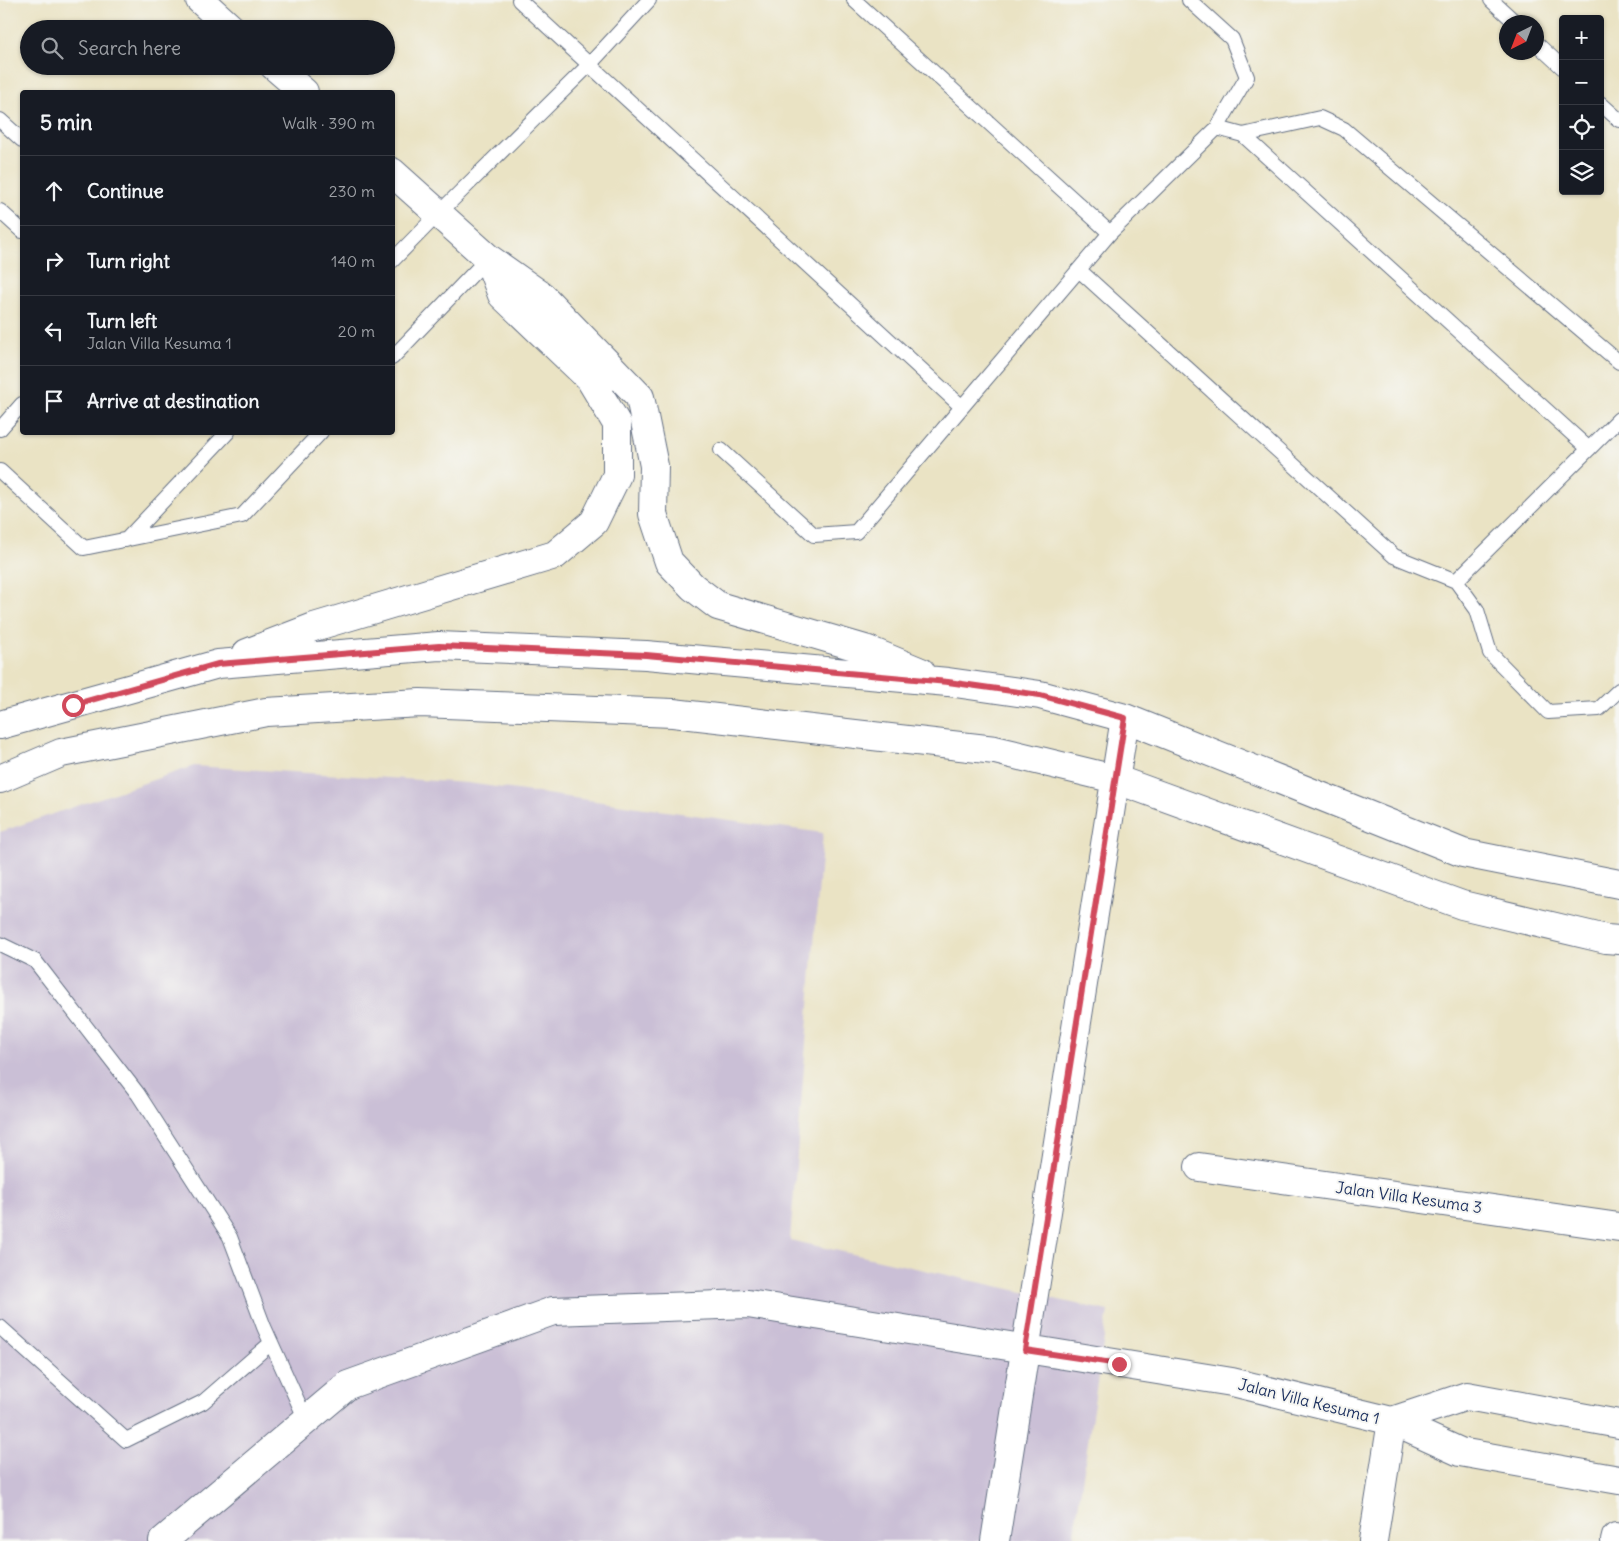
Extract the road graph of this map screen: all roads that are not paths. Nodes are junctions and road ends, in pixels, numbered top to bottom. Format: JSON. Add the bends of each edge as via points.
{"nodes":[{"id":1,"x":200,"y":0,"type":"edge"},
{"id":2,"x":519,"y":0,"type":"edge"},
{"id":3,"x":649,"y":0,"type":"edge"},
{"id":4,"x":854,"y":0,"type":"edge"},
{"id":5,"x":1190,"y":0,"type":"edge"},
{"id":6,"x":1491,"y":0,"type":"edge"},
{"id":7,"x":1507,"y":15,"type":"edge"},
{"id":8,"x":222,"y":20,"type":"edge"},
{"id":9,"x":1544,"y":50,"type":"edge"},
{"id":10,"x":1559,"y":64,"type":"edge"},
{"id":11,"x":589,"y":65,"type":"junction"},
{"id":12,"x":284,"y":75,"type":"edge"},
{"id":13,"x":302,"y":90,"type":"edge"},
{"id":14,"x":1602,"y":105,"type":"edge"},
{"id":15,"x":0,"y":120,"type":"edge"},
{"id":16,"x":1619,"y":120,"type":"edge"},
{"id":17,"x":1217,"y":128,"type":"junction"},
{"id":18,"x":1243,"y":135,"type":"junction"},
{"id":19,"x":20,"y":138,"type":"edge"},
{"id":20,"x":395,"y":175,"type":"edge"},
{"id":21,"x":0,"y":211,"type":"edge"},
{"id":22,"x":438,"y":213,"type":"junction"},
{"id":23,"x":20,"y":229,"type":"edge"},
{"id":24,"x":1110,"y":233,"type":"junction"},
{"id":25,"x":395,"y":258,"type":"edge"},
{"id":26,"x":488,"y":258,"type":"junction"},
{"id":27,"x":1079,"y":270,"type":"junction"},
{"id":28,"x":395,"y":355,"type":"edge"},
{"id":29,"x":1619,"y":362,"type":"edge"},
{"id":30,"x":20,"y":406,"type":"edge"},
{"id":31,"x":962,"y":407,"type":"junction"},
{"id":32,"x":1619,"y":419,"type":"edge"},
{"id":33,"x":0,"y":428,"type":"edge"},
{"id":34,"x":225,"y":435,"type":"edge"},
{"id":35,"x":319,"y":435,"type":"edge"},
{"id":36,"x":1589,"y":449,"type":"junction"},
{"id":37,"x":720,"y":450,"type":"dead end"},
{"id":38,"x":0,"y":471,"type":"edge"},
{"id":39,"x":126,"y":540,"type":"junction"},
{"id":40,"x":1456,"y":581,"type":"junction"},
{"id":41,"x":218,"y":664,"type":"junction"},
{"id":42,"x":948,"y":682,"type":"junction"},
{"id":43,"x":1619,"y":690,"type":"edge"},
{"id":44,"x":1125,"y":718,"type":"junction"},
{"id":45,"x":0,"y":725,"type":"edge"},
{"id":46,"x":0,"y":779,"type":"edge"},
{"id":47,"x":1115,"y":779,"type":"junction"},
{"id":48,"x":1619,"y":884,"type":"edge"},
{"id":49,"x":1619,"y":940,"type":"edge"},
{"id":50,"x":0,"y":944,"type":"edge"},
{"id":51,"x":1199,"y":1167,"type":"dead end"},
{"id":52,"x":1619,"y":1227,"type":"edge"},
{"id":53,"x":0,"y":1327,"type":"edge"},
{"id":54,"x":271,"y":1343,"type":"junction"},
{"id":55,"x":1025,"y":1350,"type":"junction"},
{"id":56,"x":306,"y":1420,"type":"junction"},
{"id":57,"x":1392,"y":1421,"type":"junction"},
{"id":58,"x":1619,"y":1424,"type":"edge"},
{"id":59,"x":1619,"y":1480,"type":"edge"},
{"id":60,"x":163,"y":1541,"type":"edge"},
{"id":61,"x":995,"y":1541,"type":"edge"},
{"id":62,"x":1373,"y":1541,"type":"edge"}],
"edges":[{"from":1,"to":8,"type":"street"},
{"from":2,"to":11,"type":"lane"},
{"from":3,"to":11,"type":"lane"},
{"from":4,"to":24,"type":"lane"},
{"from":5,"to":17,"type":"lane","via":[[1232,39],[1246,77]]},
{"from":6,"to":7,"type":"lane"},
{"from":9,"to":10,"type":"lane"},
{"from":11,"to":22,"type":"lane"},
{"from":11,"to":31,"type":"lane"},
{"from":12,"to":13,"type":"street"},
{"from":14,"to":16,"type":"lane"},
{"from":15,"to":19,"type":"lane"},
{"from":17,"to":18,"type":"lane"},
{"from":17,"to":24,"type":"lane"},
{"from":18,"to":29,"type":"lane","via":[[1320,118],[1344,129]]},
{"from":18,"to":36,"type":"lane"},
{"from":20,"to":22,"type":"street"},
{"from":21,"to":23,"type":"lane"},
{"from":22,"to":25,"type":"lane"},
{"from":22,"to":26,"type":"street"},
{"from":24,"to":27,"type":"lane"},
{"from":26,"to":28,"type":"lane"},
{"from":26,"to":41,"type":"street","via":[[502,295],[590,379],[617,424],[617,475],[594,522],[555,555],[314,627]]},
{"from":26,"to":42,"type":"street","via":[[542,296],[640,397],[654,466],[653,514],[669,562],[693,587],[718,606],[868,650]]},
{"from":27,"to":31,"type":"lane"},
{"from":27,"to":40,"type":"lane","via":[[1394,556]]},
{"from":30,"to":33,"type":"lane"},
{"from":31,"to":37,"type":"lane","via":[[856,532],[814,536]]},
{"from":32,"to":36,"type":"lane"},
{"from":34,"to":39,"type":"lane"},
{"from":35,"to":39,"type":"lane","via":[[242,516]]},
{"from":36,"to":40,"type":"lane"},
{"from":38,"to":39,"type":"lane","via":[[84,548]]},
{"from":40,"to":43,"type":"lane","via":[[1477,610],[1490,653],[1548,712],[1600,710]]},
{"from":41,"to":42,"type":"street","via":[[439,646],[646,655]]},
{"from":41,"to":45,"type":"street"},
{"from":42,"to":44,"type":"street","via":[[1040,695]]},
{"from":44,"to":47,"type":"street"},
{"from":44,"to":48,"type":"street","via":[[1463,853]]},
{"from":46,"to":47,"type":"street","via":[[61,753],[266,712],[420,703],[674,713],[995,750]]},
{"from":47,"to":49,"type":"street","via":[[1462,905]]},
{"from":47,"to":55,"type":"street"},
{"from":50,"to":54,"type":"lane","via":[[34,961],[138,1094],[230,1237]]},
{"from":51,"to":52,"type":"street","name":"Jalan Villa Kesuma 3"},
{"from":53,"to":54,"type":"lane","via":[[126,1440],[203,1402]]},
{"from":54,"to":56,"type":"lane"},
{"from":55,"to":56,"type":"street","name":"Jalan Villa Kesuma 1","via":[[748,1304],[553,1311],[348,1385]]},
{"from":55,"to":57,"type":"street","name":"Jalan Villa Kesuma 1","via":[[1232,1382]]},
{"from":55,"to":61,"type":"street"},
{"from":56,"to":60,"type":"street","name":"Jalan Villa Kesuma 1"},
{"from":57,"to":58,"type":"street","name":"Jalan Villa Kesuma 1","via":[[1467,1396]]},
{"from":57,"to":59,"type":"street","name":"Jalan Villa Kesuma 1","via":[[1460,1452]]},
{"from":57,"to":62,"type":"street"}]}
